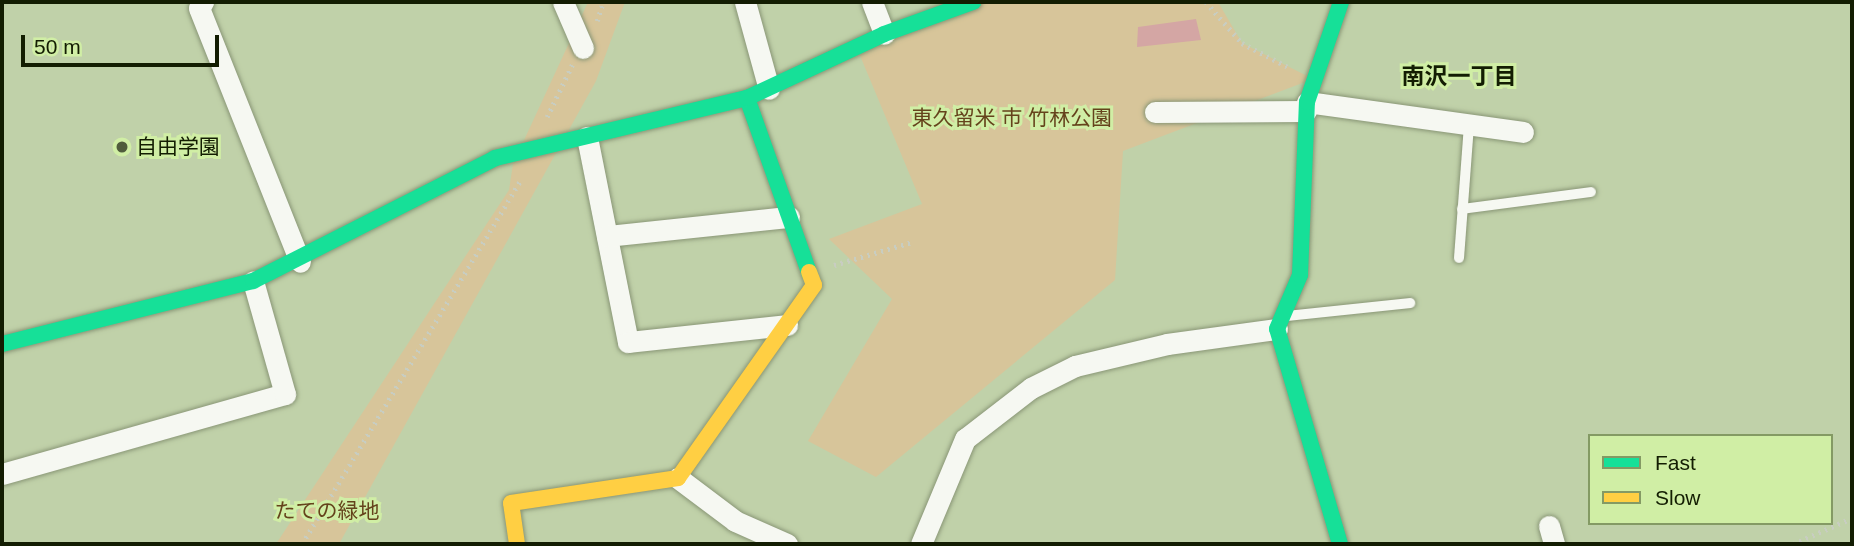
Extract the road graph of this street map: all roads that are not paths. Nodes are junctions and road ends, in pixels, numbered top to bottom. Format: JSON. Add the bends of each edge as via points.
{"nodes":[{"id":1,"x":203,"y":2,"type":"edge"},
{"id":2,"x":563,"y":2,"type":"edge"},
{"id":3,"x":745,"y":2,"type":"edge"},
{"id":4,"x":872,"y":2,"type":"edge"},
{"id":5,"x":973,"y":2,"type":"edge"},
{"id":6,"x":1341,"y":2,"type":"edge"},
{"id":7,"x":884,"y":34,"type":"junction"},
{"id":8,"x":583,"y":48,"type":"dead end"},
{"id":9,"x":769,"y":89,"type":"junction"},
{"id":10,"x":747,"y":98,"type":"junction"},
{"id":11,"x":1306,"y":106,"type":"junction"},
{"id":12,"x":1155,"y":112,"type":"dead end"},
{"id":13,"x":1468,"y":124,"type":"junction"},
{"id":14,"x":1523,"y":132,"type":"dead end"},
{"id":15,"x":587,"y":137,"type":"junction"},
{"id":16,"x":1591,"y":192,"type":"dead end"},
{"id":17,"x":1462,"y":209,"type":"junction"},
{"id":18,"x":789,"y":217,"type":"junction"},
{"id":19,"x":607,"y":236,"type":"junction"},
{"id":20,"x":1459,"y":258,"type":"dead end"},
{"id":21,"x":300,"y":262,"type":"junction"},
{"id":22,"x":253,"y":281,"type":"junction"},
{"id":23,"x":1410,"y":303,"type":"dead end"},
{"id":24,"x":1279,"y":323,"type":"junction"},
{"id":25,"x":787,"y":326,"type":"junction"},
{"id":26,"x":2,"y":344,"type":"edge"},
{"id":27,"x":2,"y":474,"type":"edge"},
{"id":28,"x":678,"y":478,"type":"junction"},
{"id":29,"x":517,"y":544,"type":"edge"},
{"id":30,"x":786,"y":544,"type":"edge"},
{"id":31,"x":921,"y":544,"type":"edge"},
{"id":32,"x":1340,"y":544,"type":"edge"}],
"edges":[{"from":1,"to":21,"type":"street","via":[[199,8]]},
{"from":2,"to":8,"type":"street"},
{"from":3,"to":9,"type":"street"},
{"from":4,"to":7,"type":"street"},
{"from":5,"to":7,"type":"street"},
{"from":6,"to":11,"type":"street"},
{"from":7,"to":9,"type":"street"},
{"from":9,"to":10,"type":"street"},
{"from":10,"to":15,"type":"street"},
{"from":10,"to":18,"type":"street"},
{"from":11,"to":12,"type":"street"},
{"from":11,"to":13,"type":"street"},
{"from":11,"to":24,"type":"street","via":[[1300,275]]},
{"from":13,"to":14,"type":"street"},
{"from":13,"to":17,"type":"lane"},
{"from":15,"to":19,"type":"street"},
{"from":15,"to":21,"type":"street","via":[[495,158]]},
{"from":16,"to":17,"type":"lane"},
{"from":17,"to":20,"type":"lane"},
{"from":18,"to":19,"type":"street"},
{"from":18,"to":25,"type":"street","via":[[814,285]]},
{"from":19,"to":25,"type":"street","via":[[628,342]]},
{"from":21,"to":22,"type":"street"},
{"from":22,"to":26,"type":"street"},
{"from":22,"to":27,"type":"street","via":[[285,394]]},
{"from":23,"to":24,"type":"lane"},
{"from":24,"to":31,"type":"street","via":[[1075,366],[1031,388],[965,439]]},
{"from":24,"to":32,"type":"street"},
{"from":25,"to":28,"type":"street"},
{"from":28,"to":29,"type":"street","via":[[511,503]]},
{"from":28,"to":30,"type":"street","via":[[735,521]]}]}
